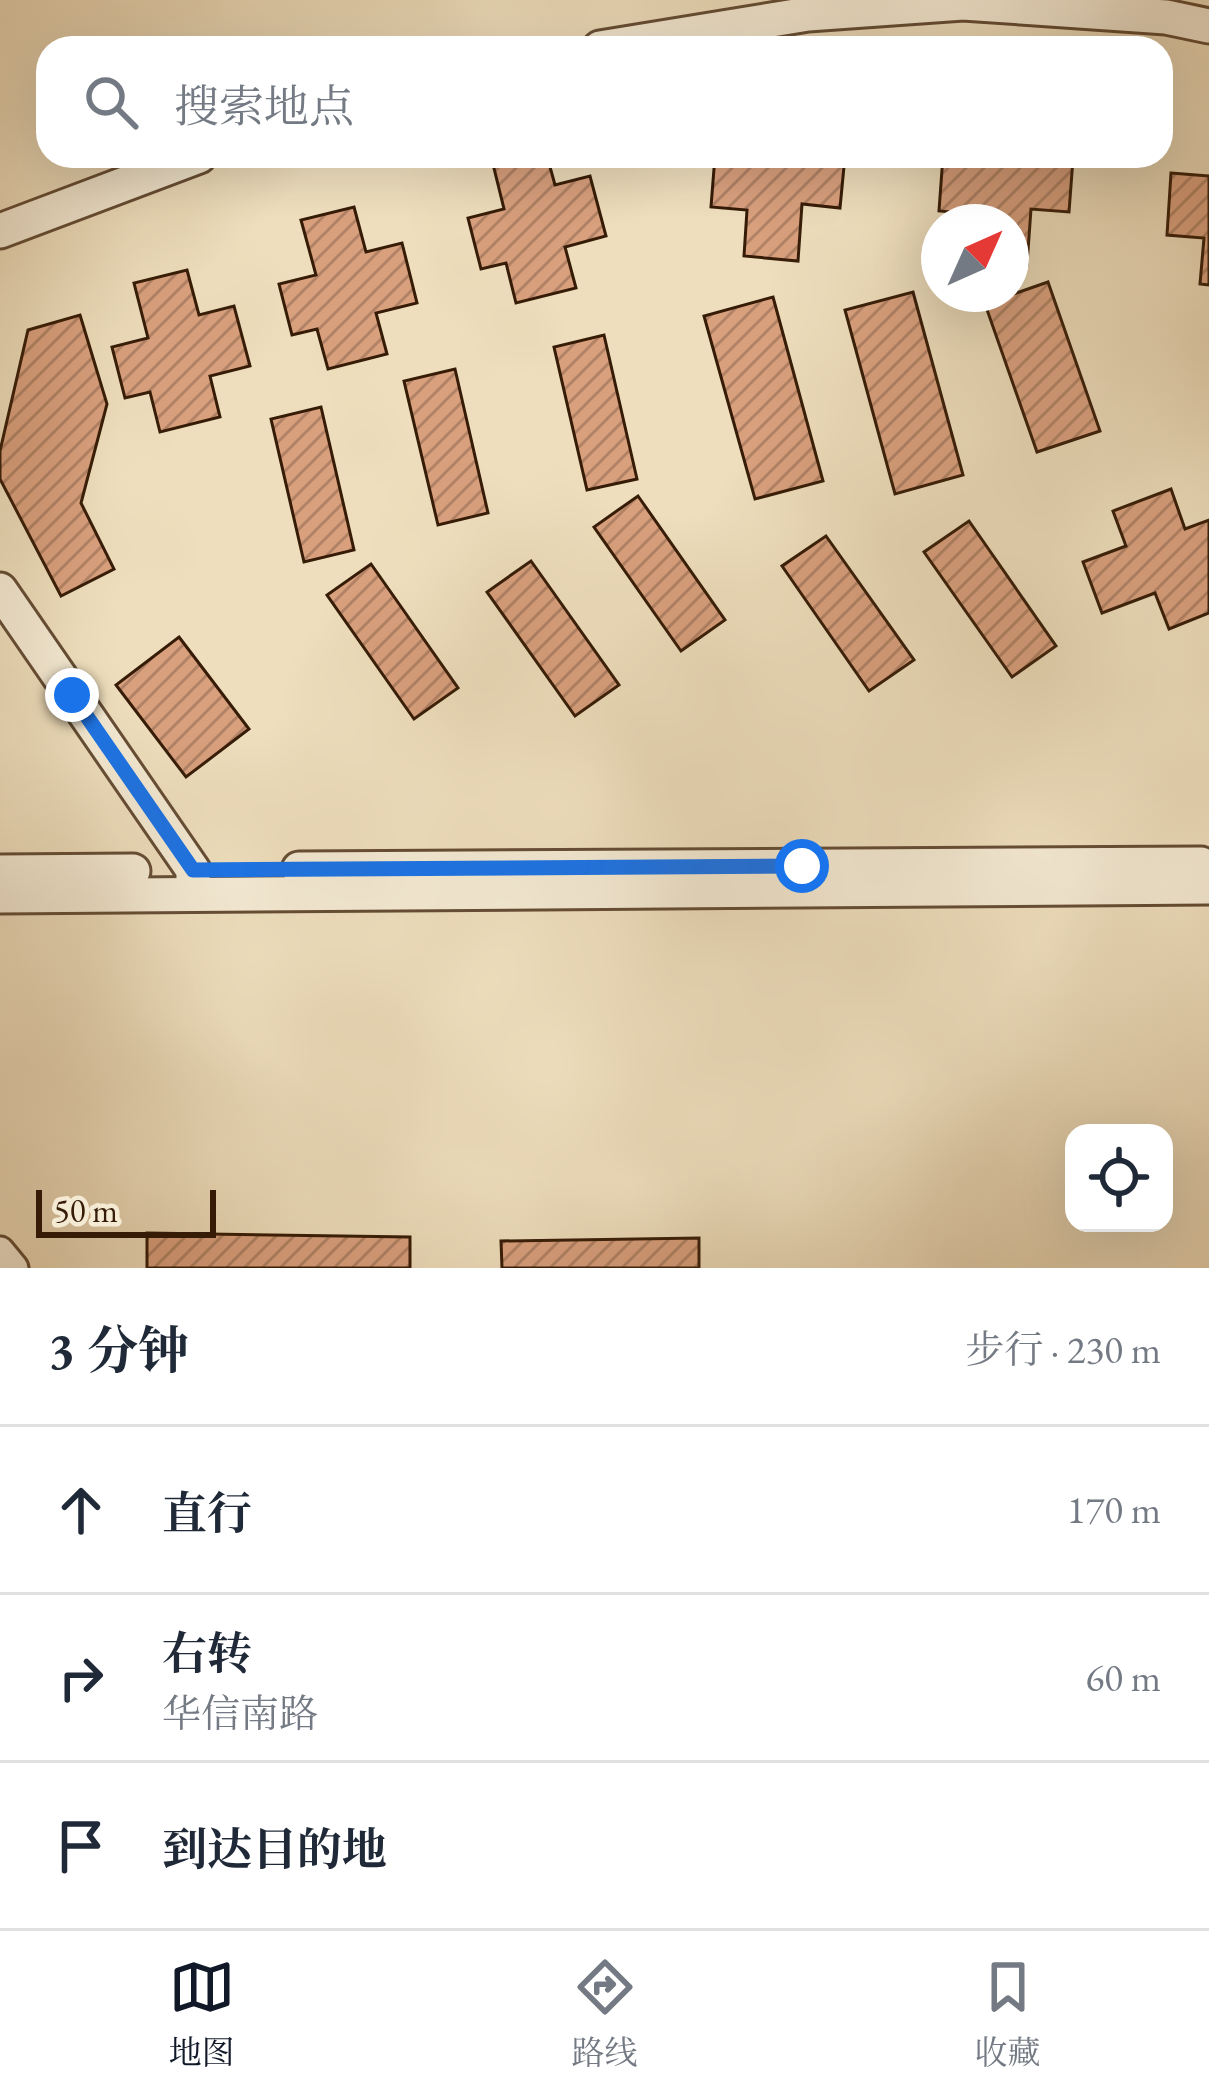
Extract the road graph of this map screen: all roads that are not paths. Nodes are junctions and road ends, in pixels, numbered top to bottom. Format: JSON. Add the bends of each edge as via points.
{"nodes":[{"id":1,"x":1209,"y":26,"type":"edge"},
{"id":2,"x":673,"y":36,"type":"edge"},
{"id":3,"x":168,"y":168,"type":"edge"},
{"id":4,"x":0,"y":232,"type":"edge"},
{"id":5,"x":0,"y":590,"type":"edge"},
{"id":6,"x":1209,"y":864,"type":"edge"},
{"id":7,"x":0,"y":872,"type":"edge"},
{"id":8,"x":193,"y":881,"type":"junction"},
{"id":9,"x":1209,"y":886,"type":"edge"},
{"id":10,"x":0,"y":896,"type":"edge"},
{"id":11,"x":0,"y":1251,"type":"edge"},
{"id":12,"x":14,"y":1268,"type":"edge"}],
"edges":[{"from":1,"to":2,"type":"street","via":[[963,3],[808,14]]},
{"from":3,"to":4,"type":"street"},
{"from":5,"to":8,"type":"street"},
{"from":6,"to":8,"type":"street"},
{"from":7,"to":8,"type":"street"},
{"from":8,"to":9,"type":"street","via":[[862,892]]},
{"from":8,"to":10,"type":"street"},
{"from":11,"to":12,"type":"street"}]}
